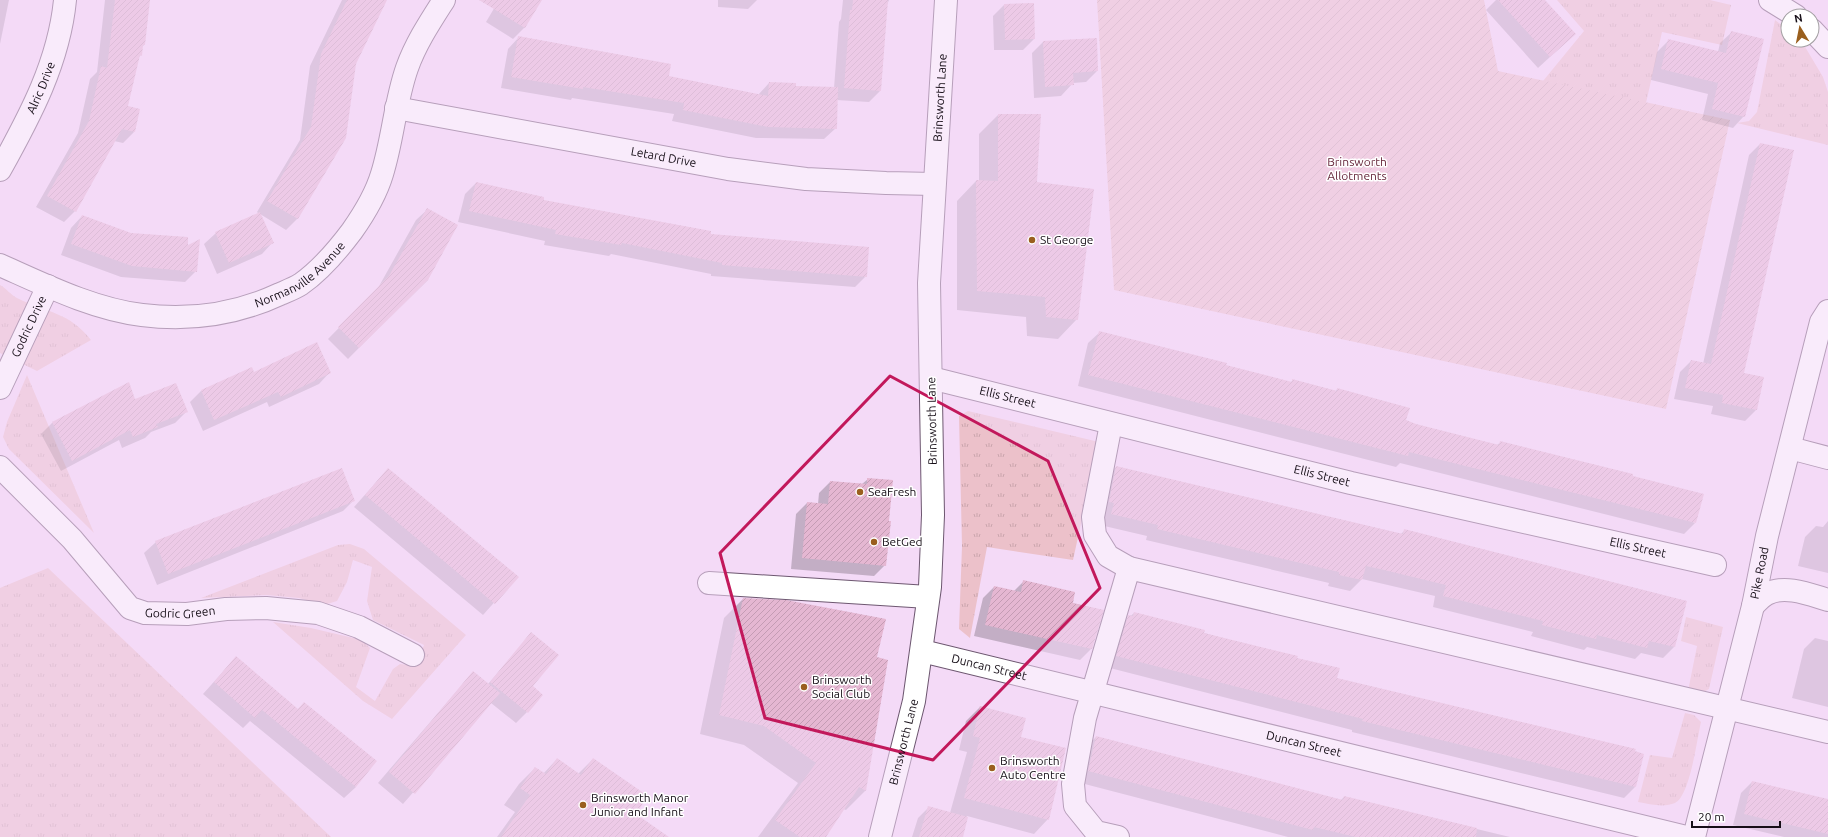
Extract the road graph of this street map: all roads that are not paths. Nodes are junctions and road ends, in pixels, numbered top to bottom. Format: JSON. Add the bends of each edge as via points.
{"nodes":[{"id":1,"x":65,"y":0,"type":"edge"},
{"id":2,"x":444,"y":0,"type":"edge"},
{"id":3,"x":946,"y":0,"type":"edge"},
{"id":4,"x":1770,"y":0,"type":"edge"},
{"id":5,"x":1783,"y":8,"type":"edge"},
{"id":6,"x":1820,"y":38,"type":"edge"},
{"id":7,"x":1828,"y":47,"type":"edge"},
{"id":8,"x":396,"y":108,"type":"junction"},
{"id":9,"x":0,"y":170,"type":"edge"},
{"id":10,"x":934,"y":184,"type":"junction"},
{"id":11,"x":0,"y":265,"type":"edge"},
{"id":12,"x":48,"y":286,"type":"junction"},
{"id":13,"x":1828,"y":311,"type":"edge"},
{"id":14,"x":931,"y":378,"type":"junction"},
{"id":15,"x":0,"y":388,"type":"edge"},
{"id":16,"x":1111,"y":424,"type":"junction"},
{"id":17,"x":1790,"y":448,"type":"junction"},
{"id":18,"x":1828,"y":458,"type":"edge"},
{"id":19,"x":0,"y":467,"type":"edge"},
{"id":20,"x":1715,"y":565,"type":"dead end"},
{"id":21,"x":1129,"y":568,"type":"junction"},
{"id":22,"x":709,"y":583,"type":"dead end"},
{"id":23,"x":928,"y":597,"type":"junction"},
{"id":24,"x":1828,"y":600,"type":"edge"},
{"id":25,"x":1753,"y":606,"type":"junction"},
{"id":26,"x":922,"y":651,"type":"junction"},
{"id":27,"x":413,"y":655,"type":"dead end"},
{"id":28,"x":1094,"y":692,"type":"junction"},
{"id":29,"x":1728,"y":707,"type":"junction"},
{"id":30,"x":1828,"y":732,"type":"edge"},
{"id":31,"x":1639,"y":832,"type":"edge"},
{"id":32,"x":880,"y":837,"type":"edge"},
{"id":33,"x":1118,"y":837,"type":"edge"},
{"id":34,"x":1686,"y":837,"type":"edge"},
{"id":35,"x":1694,"y":837,"type":"edge"}],
"edges":[{"from":1,"to":9,"type":"street","name":"Alric Drive","via":[[56,52],[49,72]]},
{"from":2,"to":8,"type":"street","name":"Normanville Avenue","via":[[419,39],[407,68]]},
{"from":3,"to":10,"type":"street","name":"Brinsworth Lane"},
{"from":4,"to":5,"type":"street"},
{"from":6,"to":7,"type":"street"},
{"from":8,"to":10,"type":"street","name":"Letard Drive","via":[[728,170],[813,179]]},
{"from":8,"to":12,"type":"street","name":"Normanville Avenue","via":[[382,175],[372,197],[343,243],[326,264],[300,285],[239,310],[206,316],[175,317],[142,315],[101,306]]},
{"from":10,"to":14,"type":"street","name":"Brinsworth Lane","via":[[929,282]]},
{"from":11,"to":12,"type":"street","name":"Normanville Avenue"},
{"from":12,"to":15,"type":"street","name":"Godric Drive"},
{"from":13,"to":17,"type":"street","name":"Pike Road","via":[[1821,322]]},
{"from":14,"to":16,"type":"street","name":"Ellis Street"},
{"from":14,"to":23,"type":"street","name":"Brinsworth Lane","via":[[933,515]]},
{"from":16,"to":20,"type":"street","name":"Ellis Street","via":[[1372,488]]},
{"from":16,"to":21,"type":"street","via":[[1093,518],[1095,535],[1108,556]]},
{"from":17,"to":18,"type":"street"},
{"from":17,"to":25,"type":"street","name":"Pike Road","via":[[1767,536]]},
{"from":19,"to":27,"type":"street","name":"Godric Green","via":[[72,539],[130,608],[145,613],[187,614],[226,609],[266,608],[318,612],[359,627]]},
{"from":21,"to":28,"type":"street"},
{"from":21,"to":29,"type":"street","via":[[1660,694]]},
{"from":22,"to":23,"type":"street"},
{"from":23,"to":26,"type":"street","name":"Brinsworth Lane"},
{"from":24,"to":25,"type":"street","via":[[1802,592],[1781,591],[1767,594]]},
{"from":25,"to":29,"type":"street","name":"Pike Road"},
{"from":26,"to":28,"type":"street","name":"Duncan Street"},
{"from":26,"to":32,"type":"street","name":"Brinsworth Lane","via":[[913,708]]},
{"from":28,"to":31,"type":"street","name":"Duncan Street"},
{"from":28,"to":33,"type":"street","via":[[1085,718],[1073,784],[1075,806],[1096,832]]},
{"from":29,"to":30,"type":"street"},
{"from":29,"to":35,"type":"street","name":"Pike Road"},
{"from":31,"to":34,"type":"street","name":"Duncan Street"}]}
